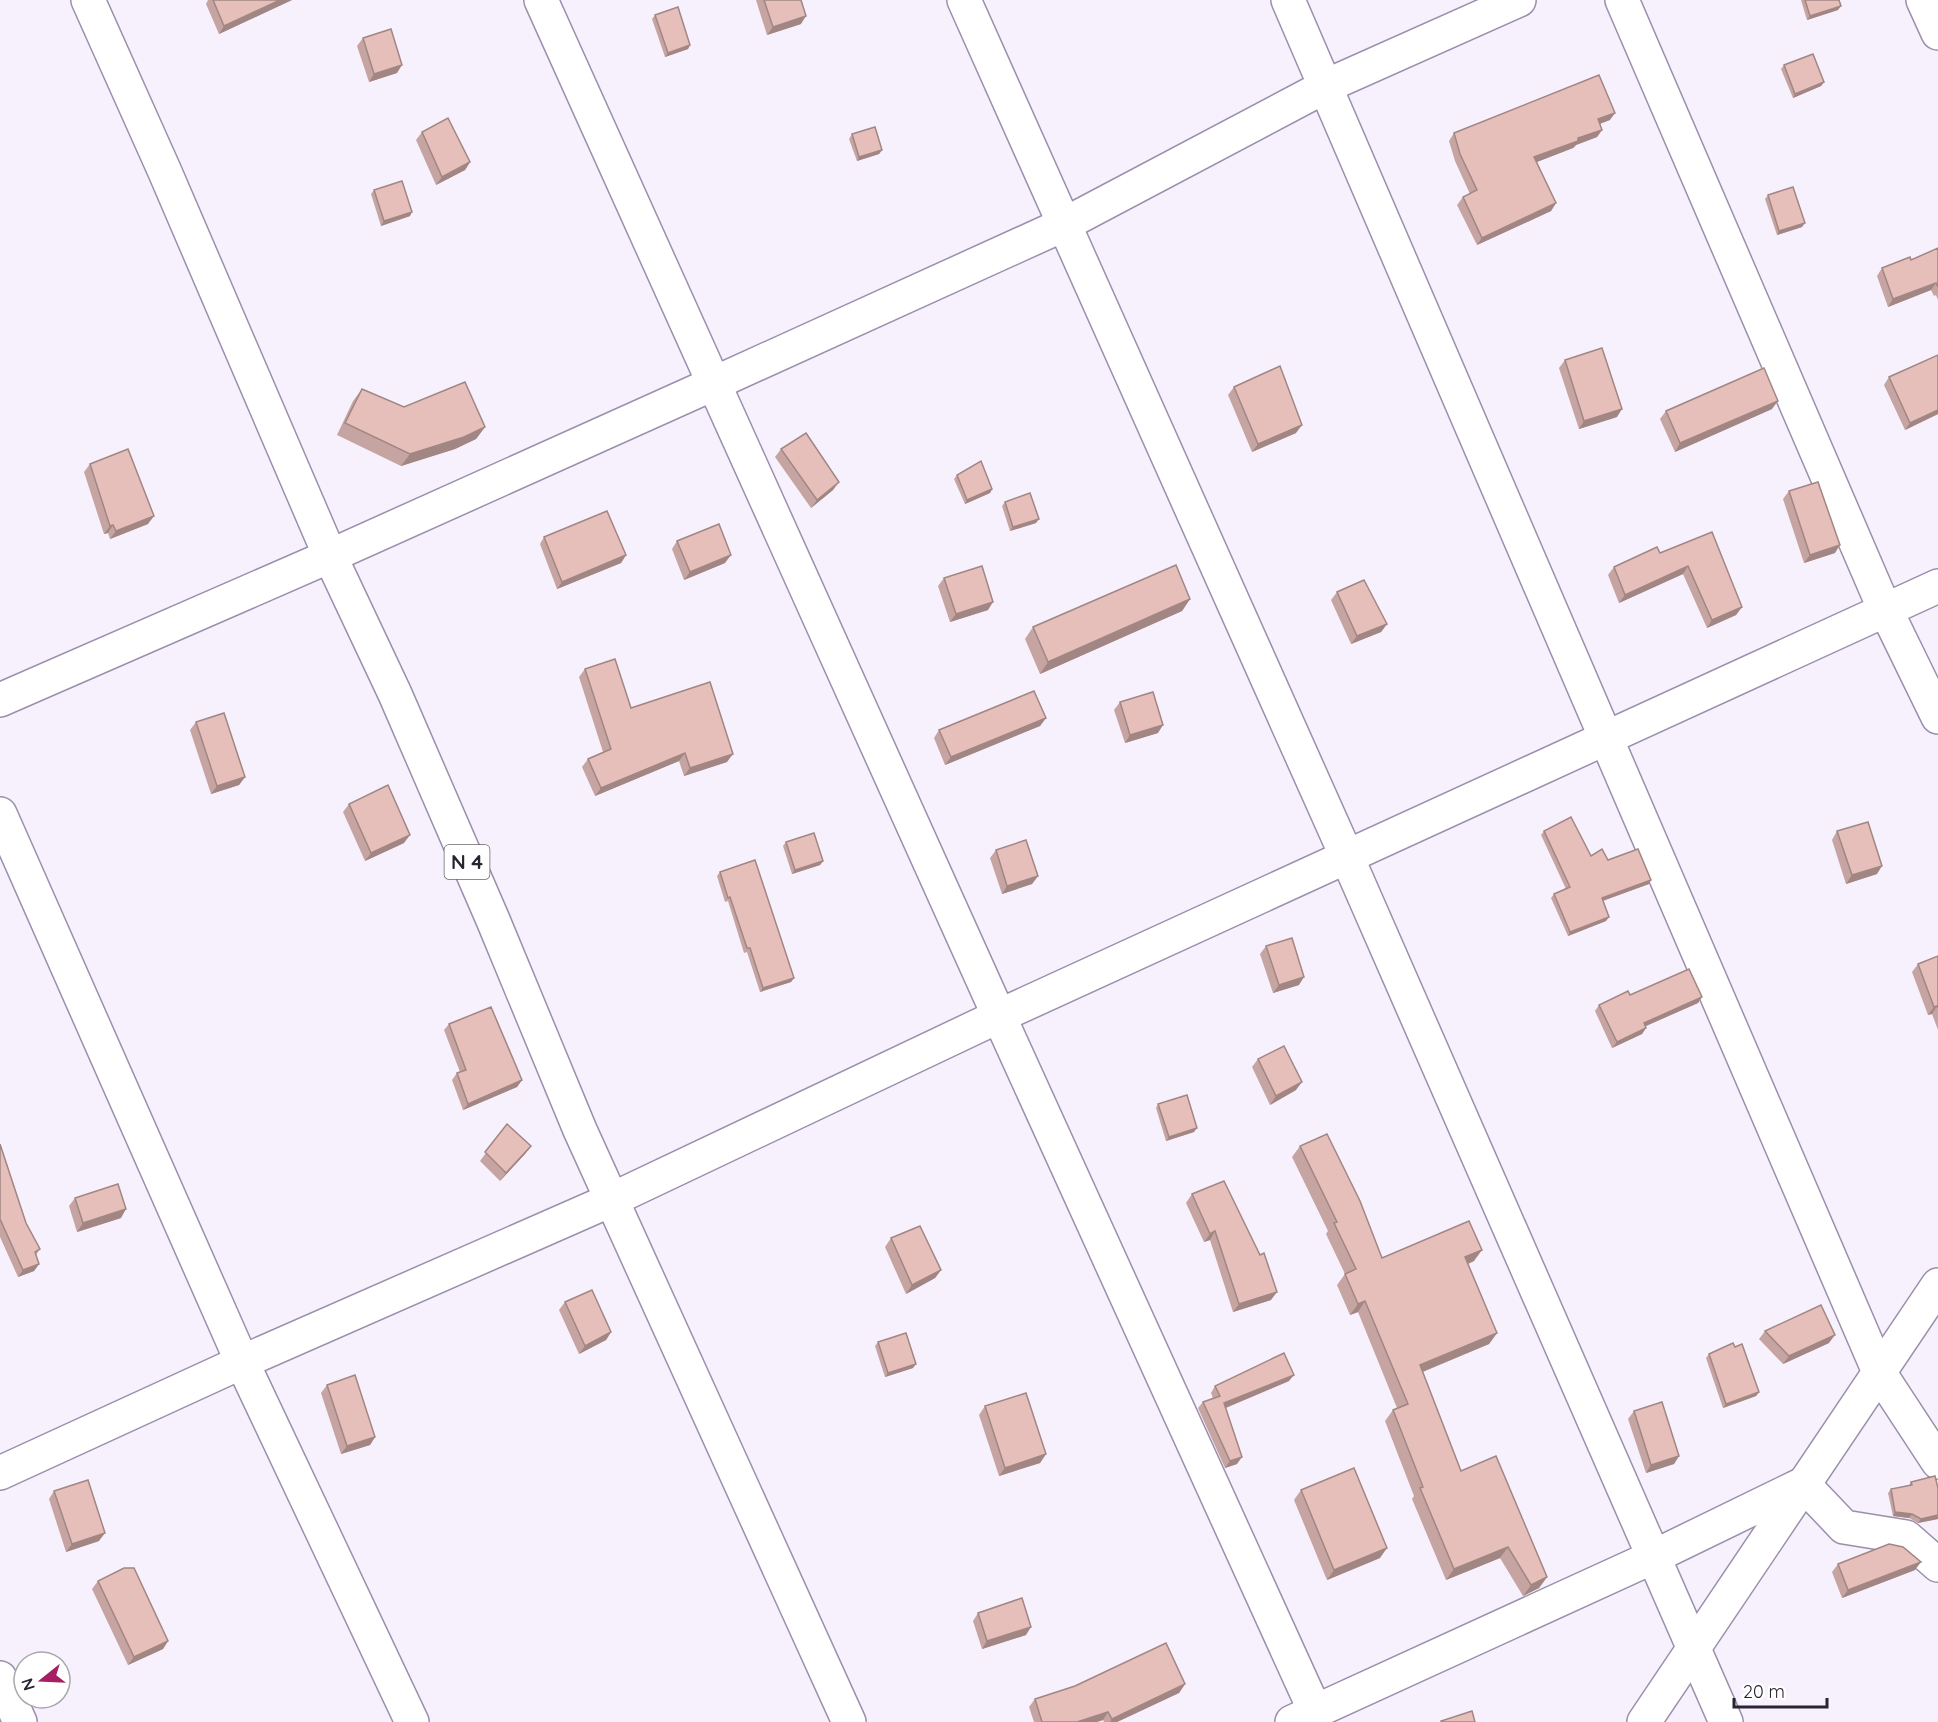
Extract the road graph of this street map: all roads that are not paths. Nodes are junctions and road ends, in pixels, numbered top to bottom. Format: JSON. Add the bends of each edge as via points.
{"nodes":[{"id":1,"x":88,"y":0,"type":"edge"},
{"id":2,"x":541,"y":0,"type":"edge"},
{"id":3,"x":964,"y":0,"type":"edge"},
{"id":4,"x":1288,"y":0,"type":"edge"},
{"id":5,"x":1519,"y":0,"type":"edge"},
{"id":6,"x":1622,"y":0,"type":"edge"},
{"id":7,"x":1923,"y":0,"type":"edge"},
{"id":8,"x":1938,"y":33,"type":"edge"},
{"id":9,"x":1326,"y":86,"type":"junction"},
{"id":10,"x":1065,"y":224,"type":"junction"},
{"id":11,"x":715,"y":383,"type":"junction"},
{"id":12,"x":330,"y":555,"type":"junction"},
{"id":13,"x":1938,"y":586,"type":"edge"},
{"id":14,"x":1886,"y":609,"type":"junction"},
{"id":15,"x":0,"y":700,"type":"edge"},
{"id":16,"x":1938,"y":717,"type":"edge"},
{"id":17,"x":1606,"y":738,"type":"junction"},
{"id":18,"x":0,"y":814,"type":"edge"},
{"id":19,"x":1347,"y":856,"type":"junction"},
{"id":20,"x":999,"y":1016,"type":"junction"},
{"id":21,"x":611,"y":1200,"type":"junction"},
{"id":22,"x":1938,"y":1285,"type":"edge"},
{"id":23,"x":242,"y":1362,"type":"junction"},
{"id":24,"x":1879,"y":1372,"type":"junction"},
{"id":25,"x":1938,"y":1462,"type":"edge"},
{"id":26,"x":0,"y":1473,"type":"edge"},
{"id":27,"x":1803,"y":1484,"type":"junction"},
{"id":28,"x":1653,"y":1557,"type":"junction"},
{"id":29,"x":1938,"y":1565,"type":"edge"},
{"id":30,"x":1693,"y":1650,"type":"junction"},
{"id":31,"x":0,"y":1678,"type":"edge"},
{"id":32,"x":1304,"y":1716,"type":"edge"},
{"id":33,"x":20,"y":1722,"type":"edge"},
{"id":34,"x":412,"y":1722,"type":"edge"},
{"id":35,"x":849,"y":1722,"type":"edge"},
{"id":36,"x":1644,"y":1722,"type":"edge"},
{"id":37,"x":1725,"y":1722,"type":"edge"}],
"edges":[{"from":1,"to":12,"type":"main road","number":"N 4"},
{"from":2,"to":11,"type":"main road"},
{"from":3,"to":10,"type":"main road"},
{"from":4,"to":9,"type":"main road"},
{"from":5,"to":9,"type":"main road"},
{"from":6,"to":14,"type":"main road"},
{"from":7,"to":8,"type":"main road"},
{"from":9,"to":10,"type":"main road"},
{"from":9,"to":17,"type":"main road"},
{"from":10,"to":11,"type":"main road"},
{"from":10,"to":19,"type":"main road"},
{"from":11,"to":12,"type":"main road"},
{"from":11,"to":20,"type":"main road"},
{"from":12,"to":15,"type":"main road"},
{"from":12,"to":21,"type":"main road","number":"N 4","via":[[395,694]]},
{"from":13,"to":14,"type":"main road"},
{"from":14,"to":16,"type":"main road"},
{"from":14,"to":17,"type":"main road"},
{"from":17,"to":19,"type":"main road"},
{"from":17,"to":24,"type":"main road"},
{"from":18,"to":23,"type":"main road"},
{"from":19,"to":20,"type":"main road"},
{"from":19,"to":28,"type":"main road"},
{"from":20,"to":21,"type":"main road"},
{"from":20,"to":32,"type":"main road"},
{"from":21,"to":23,"type":"main road"},
{"from":21,"to":35,"type":"main road","number":"N 4"},
{"from":22,"to":24,"type":"main road"},
{"from":23,"to":26,"type":"main road"},
{"from":23,"to":34,"type":"main road"},
{"from":24,"to":25,"type":"main road"},
{"from":24,"to":27,"type":"main road"},
{"from":27,"to":28,"type":"main road"},
{"from":27,"to":29,"type":"main road","via":[[1844,1527],[1906,1537]]},
{"from":27,"to":30,"type":"main road"},
{"from":28,"to":30,"type":"main road"},
{"from":28,"to":32,"type":"main road"},
{"from":30,"to":36,"type":"main road"},
{"from":30,"to":37,"type":"main road"},
{"from":31,"to":33,"type":"main road"}]}
